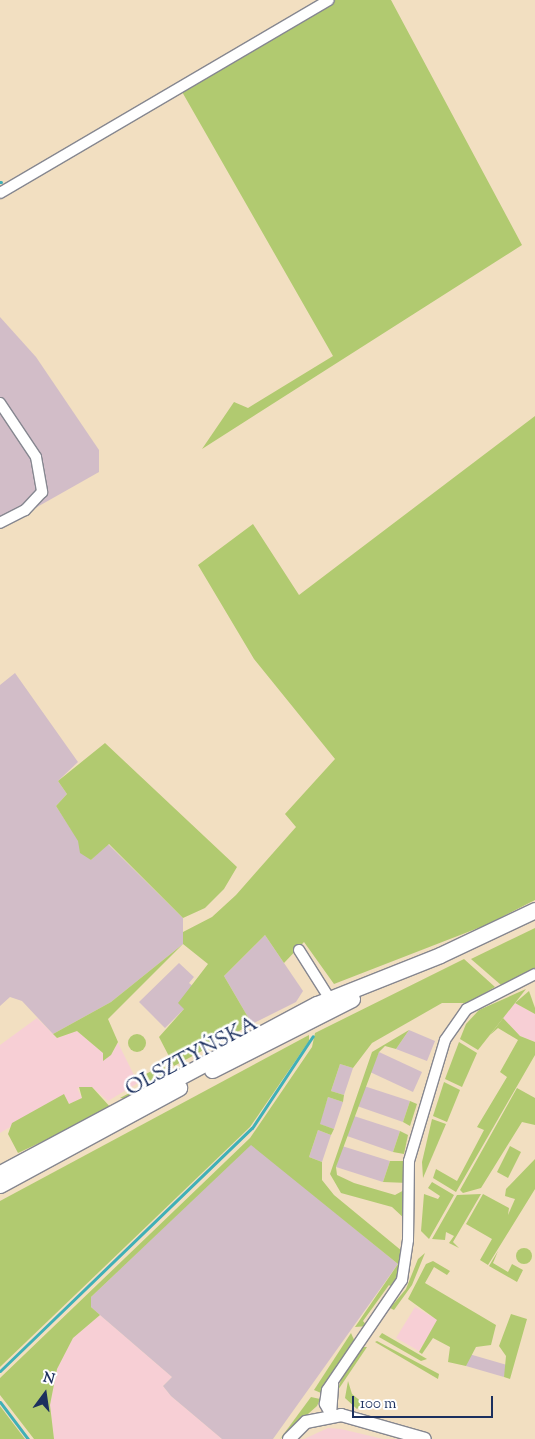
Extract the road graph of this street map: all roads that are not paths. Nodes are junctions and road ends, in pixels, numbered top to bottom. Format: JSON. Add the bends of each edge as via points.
{"nodes":[{"id":1,"x":328,"y":0,"type":"edge"},
{"id":2,"x":0,"y":193,"type":"edge"},
{"id":3,"x":0,"y":403,"type":"edge"},
{"id":4,"x":0,"y":523,"type":"edge"},
{"id":5,"x":535,"y":910,"type":"edge"},
{"id":6,"x":299,"y":950,"type":"dead end"},
{"id":7,"x":535,"y":974,"type":"edge"},
{"id":8,"x":333,"y":1003,"type":"junction"},
{"id":9,"x":0,"y":1173,"type":"edge"},
{"id":10,"x":0,"y":1185,"type":"edge"},
{"id":11,"x":330,"y":1415,"type":"junction"},
{"id":12,"x":289,"y":1439,"type":"edge"},
{"id":13,"x":425,"y":1439,"type":"edge"}],
"edges":[{"from":1,"to":2,"type":"street"},
{"from":3,"to":4,"type":"street","via":[[36,457],[42,492],[24,510]]},
{"from":5,"to":8,"type":"main road","name":"OLSZTYŃSKA"},
{"from":6,"to":8,"type":"street"},
{"from":7,"to":11,"type":"street","via":[[467,1010],[445,1040],[408,1161],[408,1240],[402,1280],[332,1384]]},
{"from":8,"to":9,"type":"main road","name":"OLSZTYŃSKA"},
{"from":8,"to":10,"type":"main road","name":"OLSZTYŃSKA"},
{"from":11,"to":12,"type":"street","via":[[306,1422]]},
{"from":11,"to":13,"type":"street"}]}
